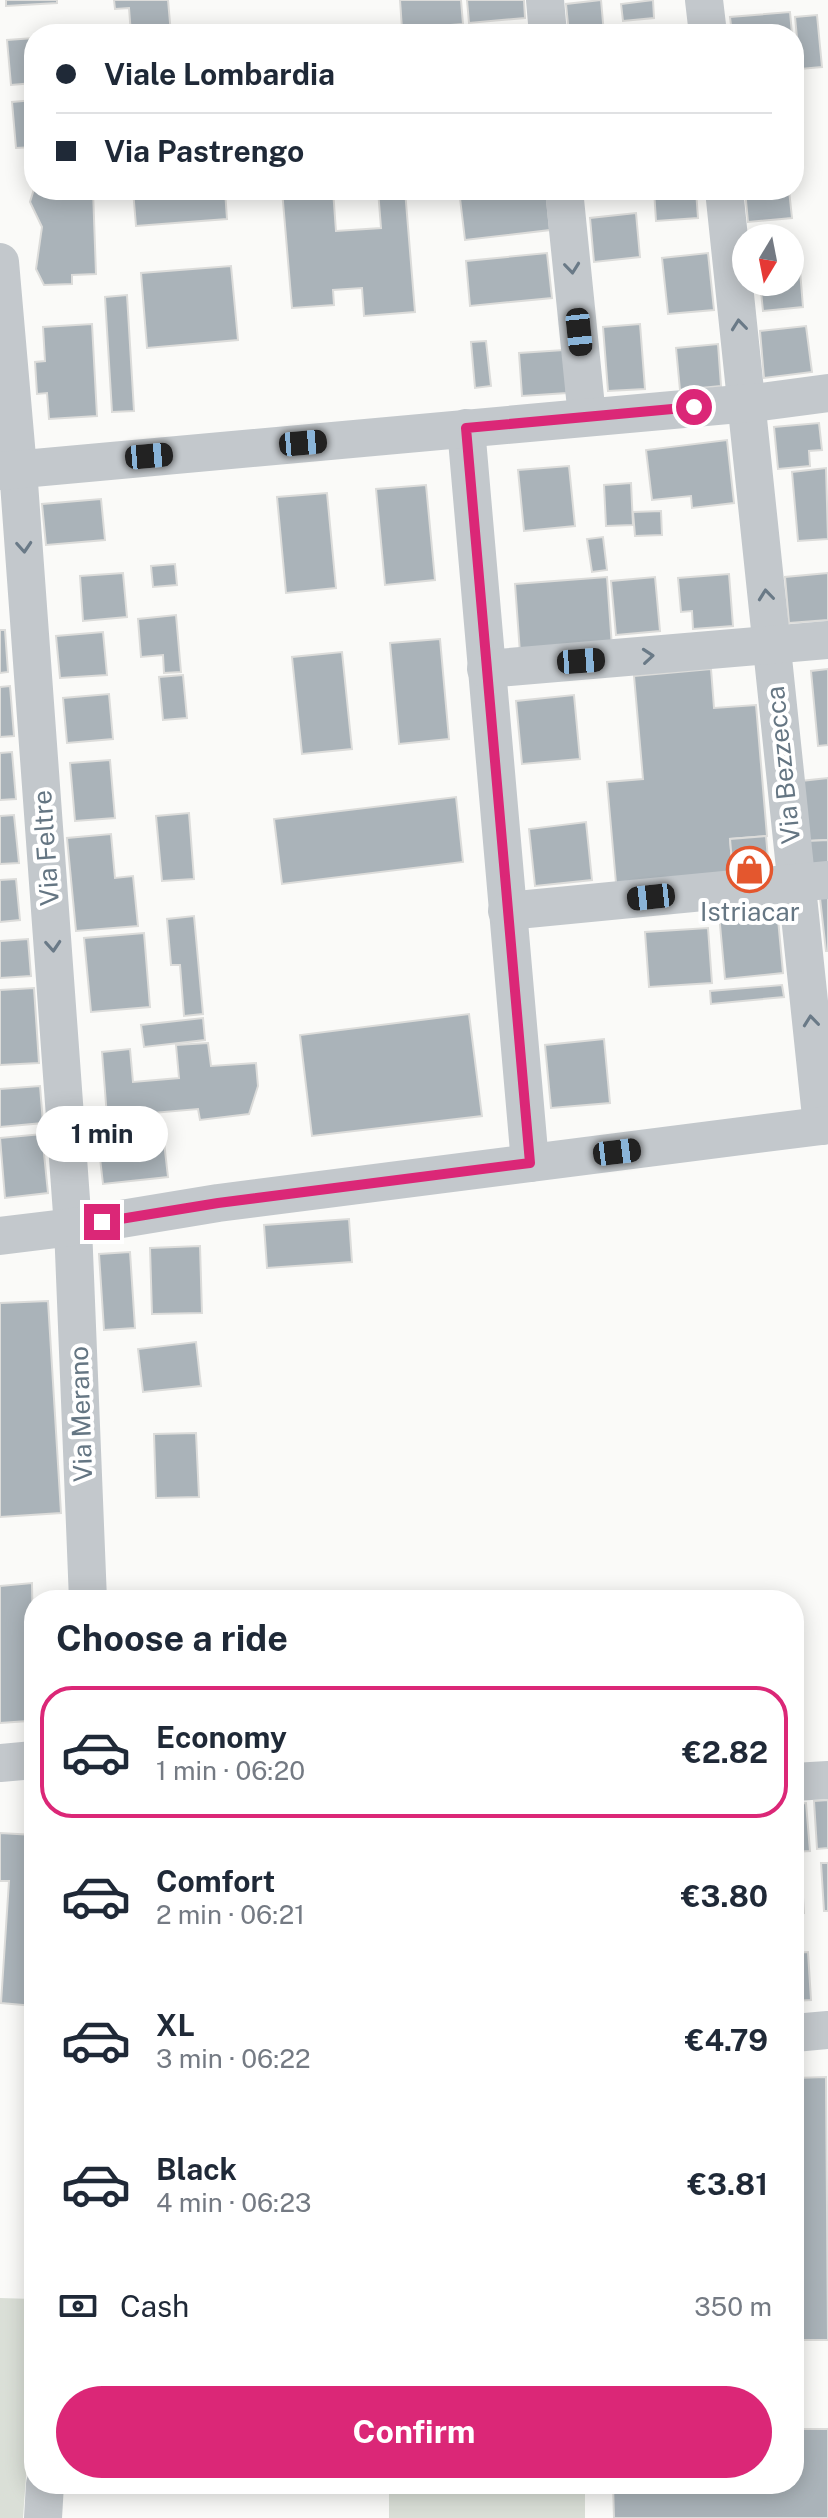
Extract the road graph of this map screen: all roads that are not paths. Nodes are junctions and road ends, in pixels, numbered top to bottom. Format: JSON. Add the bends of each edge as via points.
{"nodes":[{"id":1,"x":545,"y":0,"type":"edge"},
{"id":2,"x":704,"y":0,"type":"edge"},
{"id":3,"x":547,"y":24,"type":"edge"},
{"id":4,"x":707,"y":24,"type":"edge"},
{"id":5,"x":565,"y":200,"type":"edge"},
{"id":6,"x":725,"y":200,"type":"edge"},
{"id":7,"x":0,"y":262,"type":"edge"},
{"id":8,"x":828,"y":393,"type":"edge"},
{"id":9,"x":747,"y":403,"type":"junction"},
{"id":10,"x":587,"y":417,"type":"junction"},
{"id":11,"x":466,"y":428,"type":"junction"},
{"id":12,"x":9,"y":470,"type":"edge"},
{"id":13,"x":828,"y":640,"type":"edge"},
{"id":14,"x":771,"y":646,"type":"junction"},
{"id":15,"x":486,"y":669,"type":"junction"},
{"id":16,"x":812,"y":882,"type":"edge"},
{"id":17,"x":507,"y":911,"type":"junction"},
{"id":18,"x":825,"y":1126,"type":"edge"},
{"id":19,"x":530,"y":1163,"type":"junction"},
{"id":20,"x":73,"y":1227,"type":"junction"},
{"id":21,"x":0,"y":1236,"type":"edge"},
{"id":22,"x":88,"y":1590,"type":"edge"},
{"id":23,"x":24,"y":1761,"type":"edge"},
{"id":24,"x":0,"y":1763,"type":"edge"},
{"id":25,"x":828,"y":1780,"type":"edge"},
{"id":26,"x":804,"y":1781,"type":"edge"},
{"id":27,"x":828,"y":2030,"type":"edge"},
{"id":28,"x":804,"y":2032,"type":"edge"},
{"id":29,"x":44,"y":2494,"type":"edge"},
{"id":30,"x":43,"y":2518,"type":"edge"}],
"edges":[{"from":1,"to":3,"type":"street"},
{"from":2,"to":4,"type":"street"},
{"from":5,"to":10,"type":"street","one_way":true},
{"from":9,"to":6,"type":"street","name":"Via Bezzecca","one_way":true},
{"from":7,"to":12,"type":"street","name":"Via Feltre"},
{"from":8,"to":9,"type":"street"},
{"from":9,"to":10,"type":"street"},
{"from":14,"to":9,"type":"street","name":"Via Bezzecca","one_way":true},
{"from":10,"to":11,"type":"street"},
{"from":11,"to":12,"type":"street"},
{"from":11,"to":15,"type":"street"},
{"from":12,"to":20,"type":"street","name":"Via Feltre","one_way":true},
{"from":13,"to":14,"type":"street"},
{"from":15,"to":14,"type":"street","one_way":true},
{"from":14,"to":16,"type":"street","name":"Via Bezzecca"},
{"from":15,"to":17,"type":"street"},
{"from":16,"to":17,"type":"street"},
{"from":18,"to":16,"type":"street","name":"Via Bezzecca","one_way":true},
{"from":17,"to":19,"type":"street"},
{"from":18,"to":19,"type":"street"},
{"from":19,"to":20,"type":"street"},
{"from":20,"to":21,"type":"street"},
{"from":20,"to":22,"type":"street","name":"Via Merano"},
{"from":23,"to":24,"type":"street"},
{"from":25,"to":26,"type":"street"},
{"from":27,"to":28,"type":"street"},
{"from":29,"to":30,"type":"street"}]}
